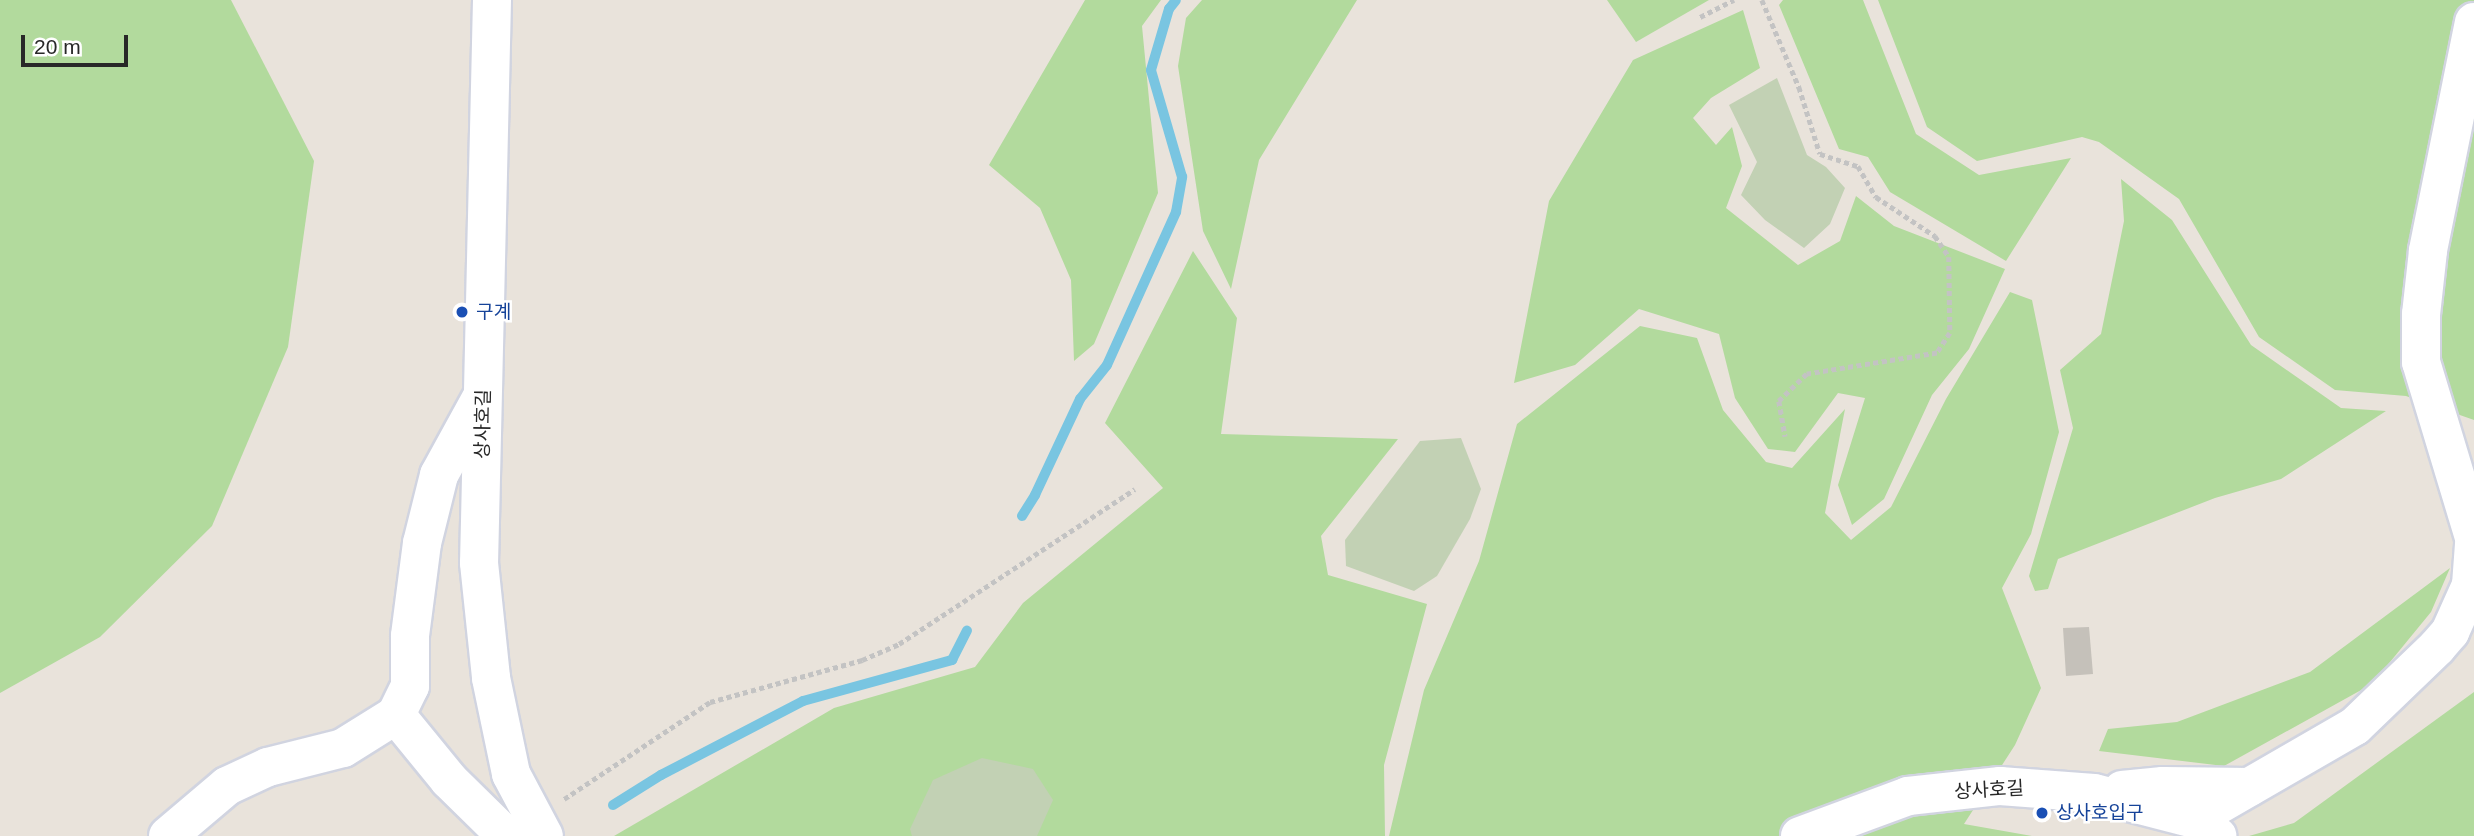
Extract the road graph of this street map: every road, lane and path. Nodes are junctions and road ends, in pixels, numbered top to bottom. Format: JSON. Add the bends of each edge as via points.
{"nodes":[{"id":1,"x":492,"y":0,"type":"edge"},
{"id":2,"x":1734,"y":0,"type":"edge"},
{"id":3,"x":1762,"y":0,"type":"edge"},
{"id":4,"x":1700,"y":17,"type":"dead end"},
{"id":5,"x":2474,"y":22,"type":"edge"},
{"id":6,"x":483,"y":394,"type":"junction"},
{"id":7,"x":1785,"y":436,"type":"dead end"},
{"id":8,"x":1135,"y":489,"type":"dead end"},
{"id":9,"x":2474,"y":537,"type":"edge"},
{"id":10,"x":2474,"y":544,"type":"edge"},
{"id":11,"x":396,"y":715,"type":"junction"},
{"id":12,"x":2249,"y":787,"type":"junction"},
{"id":13,"x":2094,"y":793,"type":"junction"},
{"id":14,"x":2206,"y":827,"type":"edge"},
{"id":15,"x":528,"y":830,"type":"edge"},
{"id":16,"x":168,"y":836,"type":"edge"},
{"id":17,"x":1800,"y":836,"type":"edge"},
{"id":18,"x":2238,"y":836,"type":"edge"}],
"edges":[{"from":1,"to":6,"type":"street","name":"상사호길"},
{"from":2,"to":4,"type":"path"},
{"from":3,"to":7,"type":"path","via":[[1821,154],[1858,166],[1876,197],[1935,236],[1949,257],[1950,333],[1937,353],[1807,374],[1779,401]]},
{"from":5,"to":9,"type":"street","via":[[2428,251],[2421,362]]},
{"from":6,"to":11,"type":"street","via":[[439,475],[422,543],[410,636],[410,686]]},
{"from":6,"to":15,"type":"street","name":"상사호길","via":[[480,563],[491,677]]},
{"from":8,"to":15,"type":"path","via":[[899,644],[862,660],[710,702]]},
{"from":10,"to":12,"type":"street","via":[[2471,585],[2450,632],[2437,647],[2355,726]]},
{"from":11,"to":15,"type":"street","via":[[449,780]]},
{"from":11,"to":16,"type":"street","via":[[343,748],[268,768],[227,786]]},
{"from":12,"to":13,"type":"street","via":[[2162,786]]},
{"from":12,"to":14,"type":"street"},
{"from":12,"to":18,"type":"street","via":[[2232,816]]},
{"from":13,"to":14,"type":"street","name":"상사호길"},
{"from":13,"to":17,"type":"street","name":"상사호길","via":[[2000,786],[1908,796]]}]}
